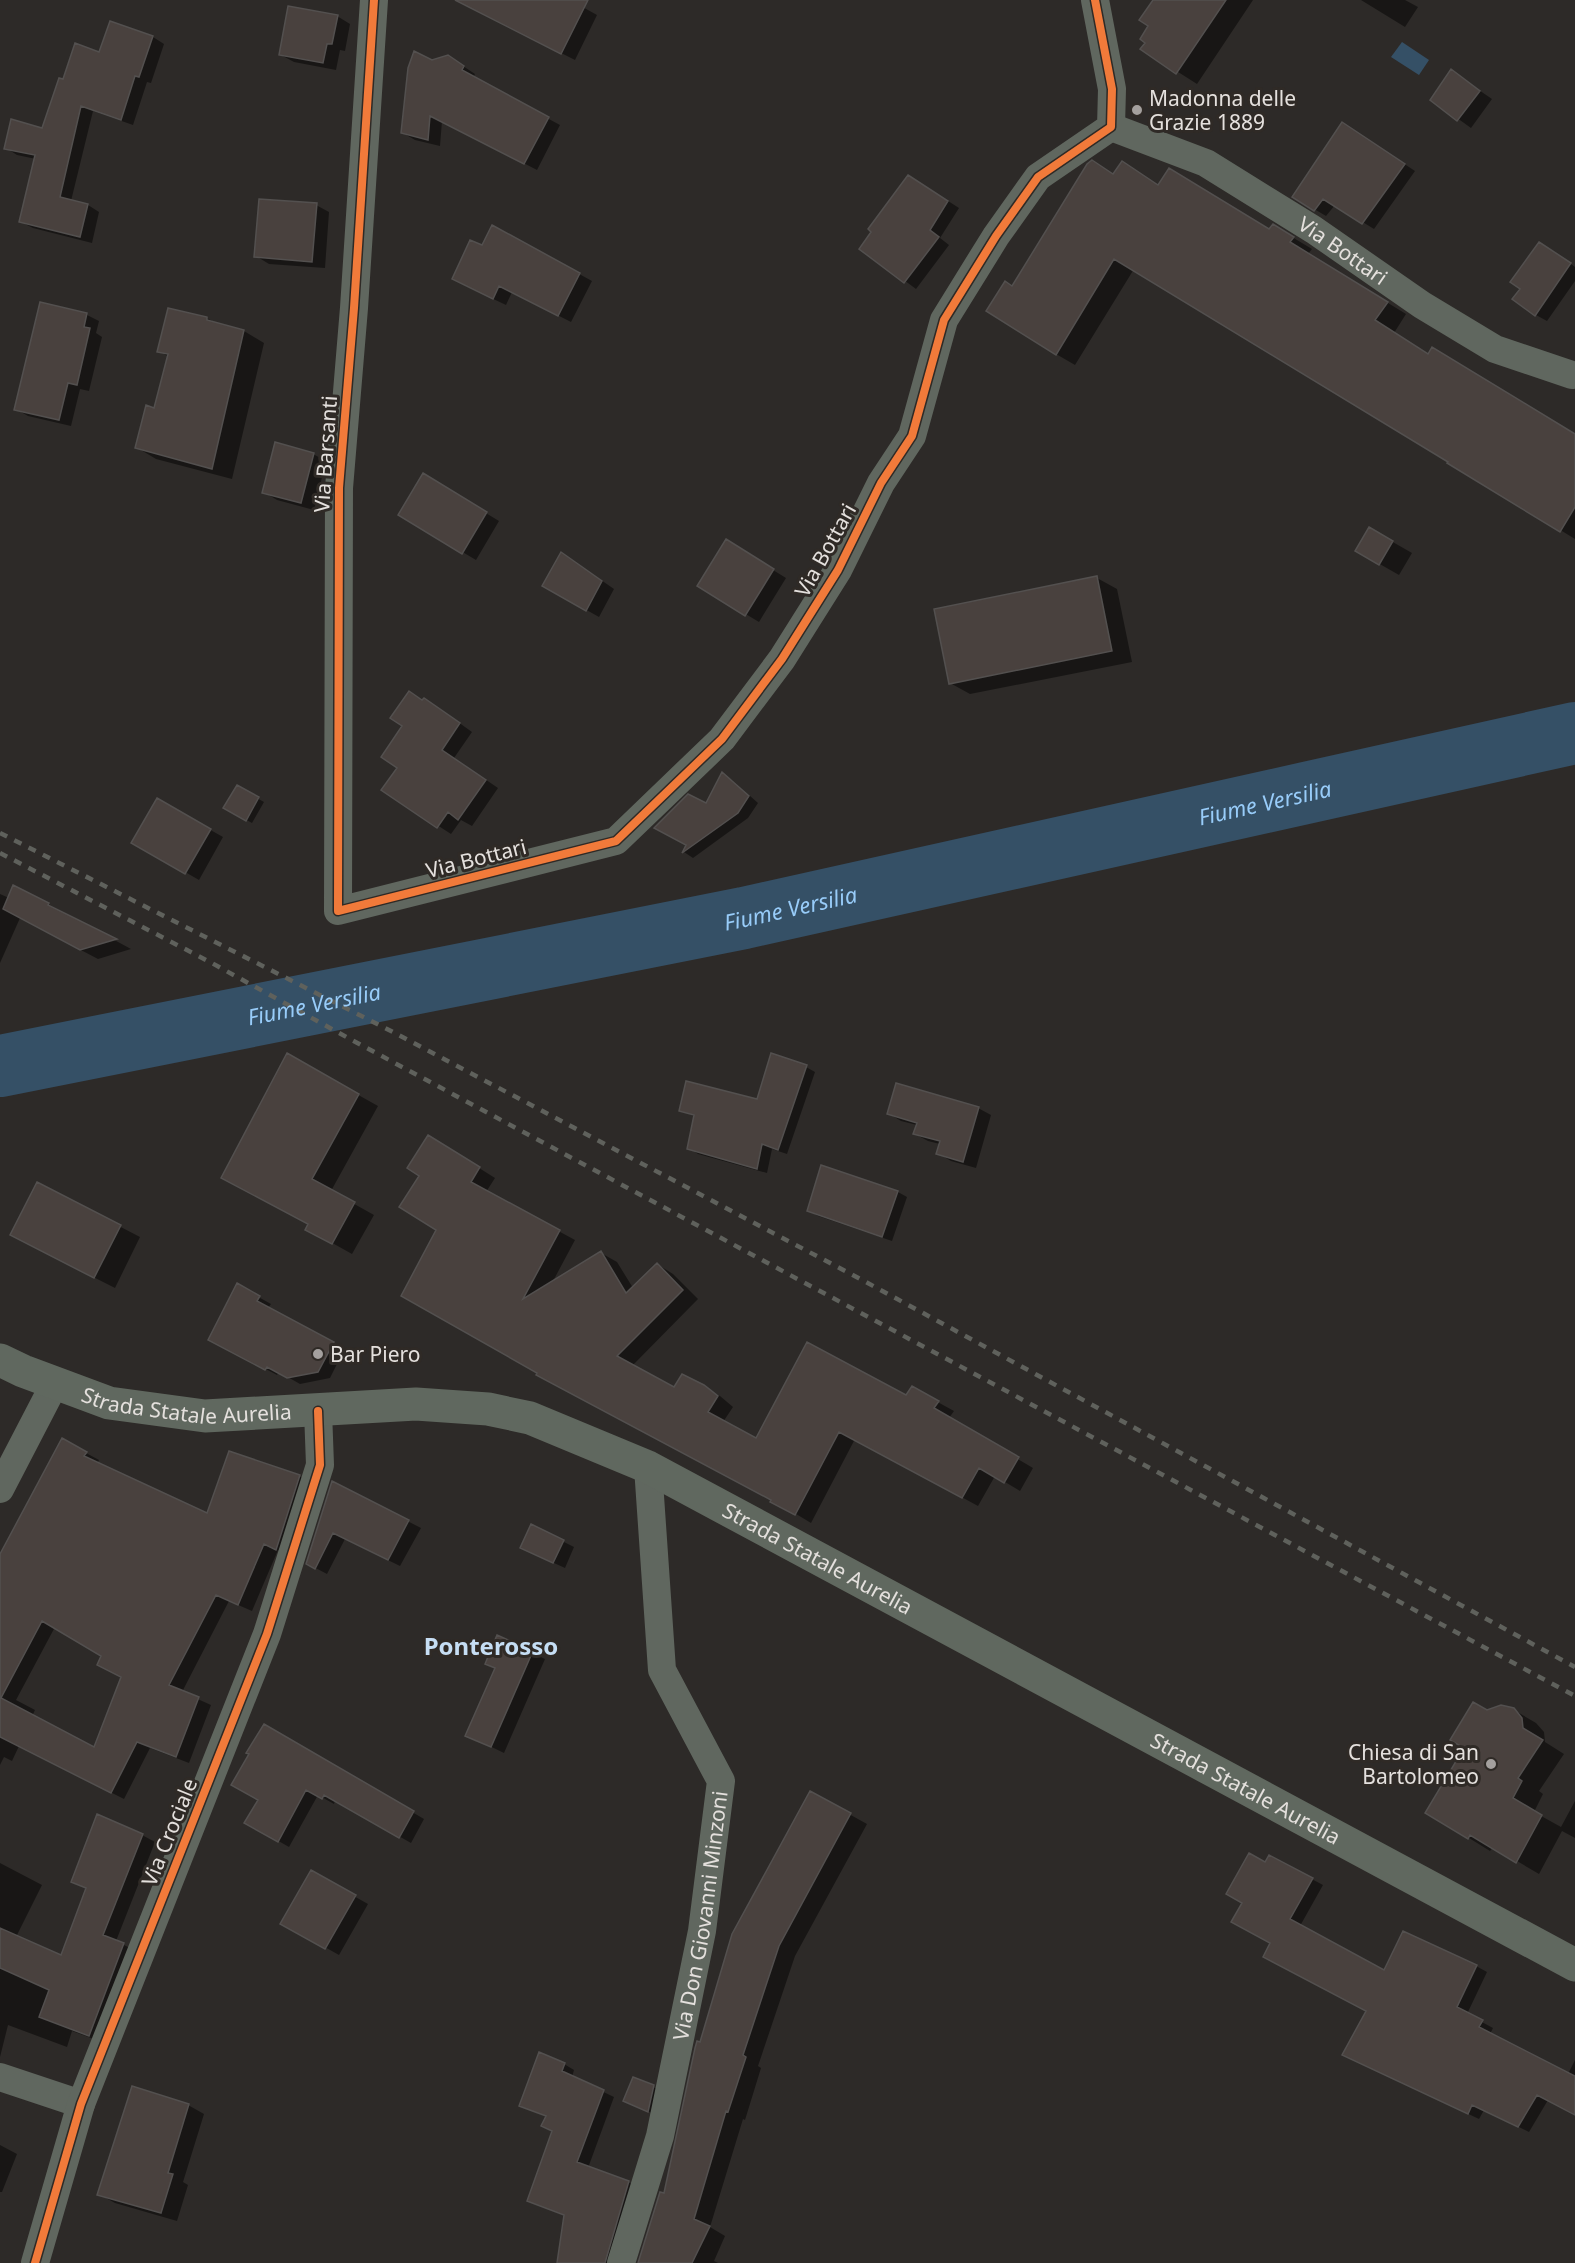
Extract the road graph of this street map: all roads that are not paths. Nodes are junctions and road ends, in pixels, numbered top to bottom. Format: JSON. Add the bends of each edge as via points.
{"nodes":[{"id":1,"x":374,"y":0,"type":"edge"},
{"id":2,"x":1095,"y":0,"type":"edge"},
{"id":3,"x":1111,"y":127,"type":"junction"},
{"id":4,"x":1572,"y":375,"type":"dead end"},
{"id":5,"x":338,"y":911,"type":"joint"},
{"id":6,"x":0,"y":1360,"type":"edge"},
{"id":7,"x":55,"y":1383,"type":"junction"},
{"id":8,"x":318,"y":1411,"type":"junction"},
{"id":9,"x":648,"y":1467,"type":"junction"},
{"id":10,"x":0,"y":1489,"type":"edge"},
{"id":11,"x":1575,"y":1965,"type":"edge"},
{"id":12,"x":0,"y":2077,"type":"edge"},
{"id":13,"x":81,"y":2104,"type":"junction"},
{"id":14,"x":35,"y":2263,"type":"edge"},
{"id":15,"x":621,"y":2263,"type":"edge"}],
"edges":[{"from":1,"to":5,"type":"street","name":"Via Barsanti","via":[[339,488]]},
{"from":2,"to":3,"type":"street","via":[[1112,89]]},
{"from":3,"to":4,"type":"street","name":"Via Bottari","via":[[1206,163],[1495,349]]},
{"from":3,"to":5,"type":"street","name":"Via Bottari","via":[[1038,177],[996,236],[944,320],[912,436],[881,483],[832,580],[782,659],[722,739],[616,841]]},
{"from":6,"to":7,"type":"main road","name":"Strada Statale Aurelia"},
{"from":7,"to":8,"type":"main road","name":"Strada Statale Aurelia","via":[[109,1403],[205,1416]]},
{"from":7,"to":10,"type":"street"},
{"from":8,"to":9,"type":"main road","name":"Strada Statale Aurelia","via":[[416,1404],[488,1409],[530,1418]]},
{"from":8,"to":13,"type":"street","name":"Via Crociale","via":[[320,1465],[267,1634]]},
{"from":9,"to":11,"type":"main road","name":"Strada Statale Aurelia"},
{"from":9,"to":15,"type":"street","name":"Via Don Giovanni Minzoni","via":[[662,1670],[721,1781],[702,1931],[660,2136]]},
{"from":12,"to":13,"type":"street"},
{"from":13,"to":14,"type":"street","name":"Via Crociale"}]}
